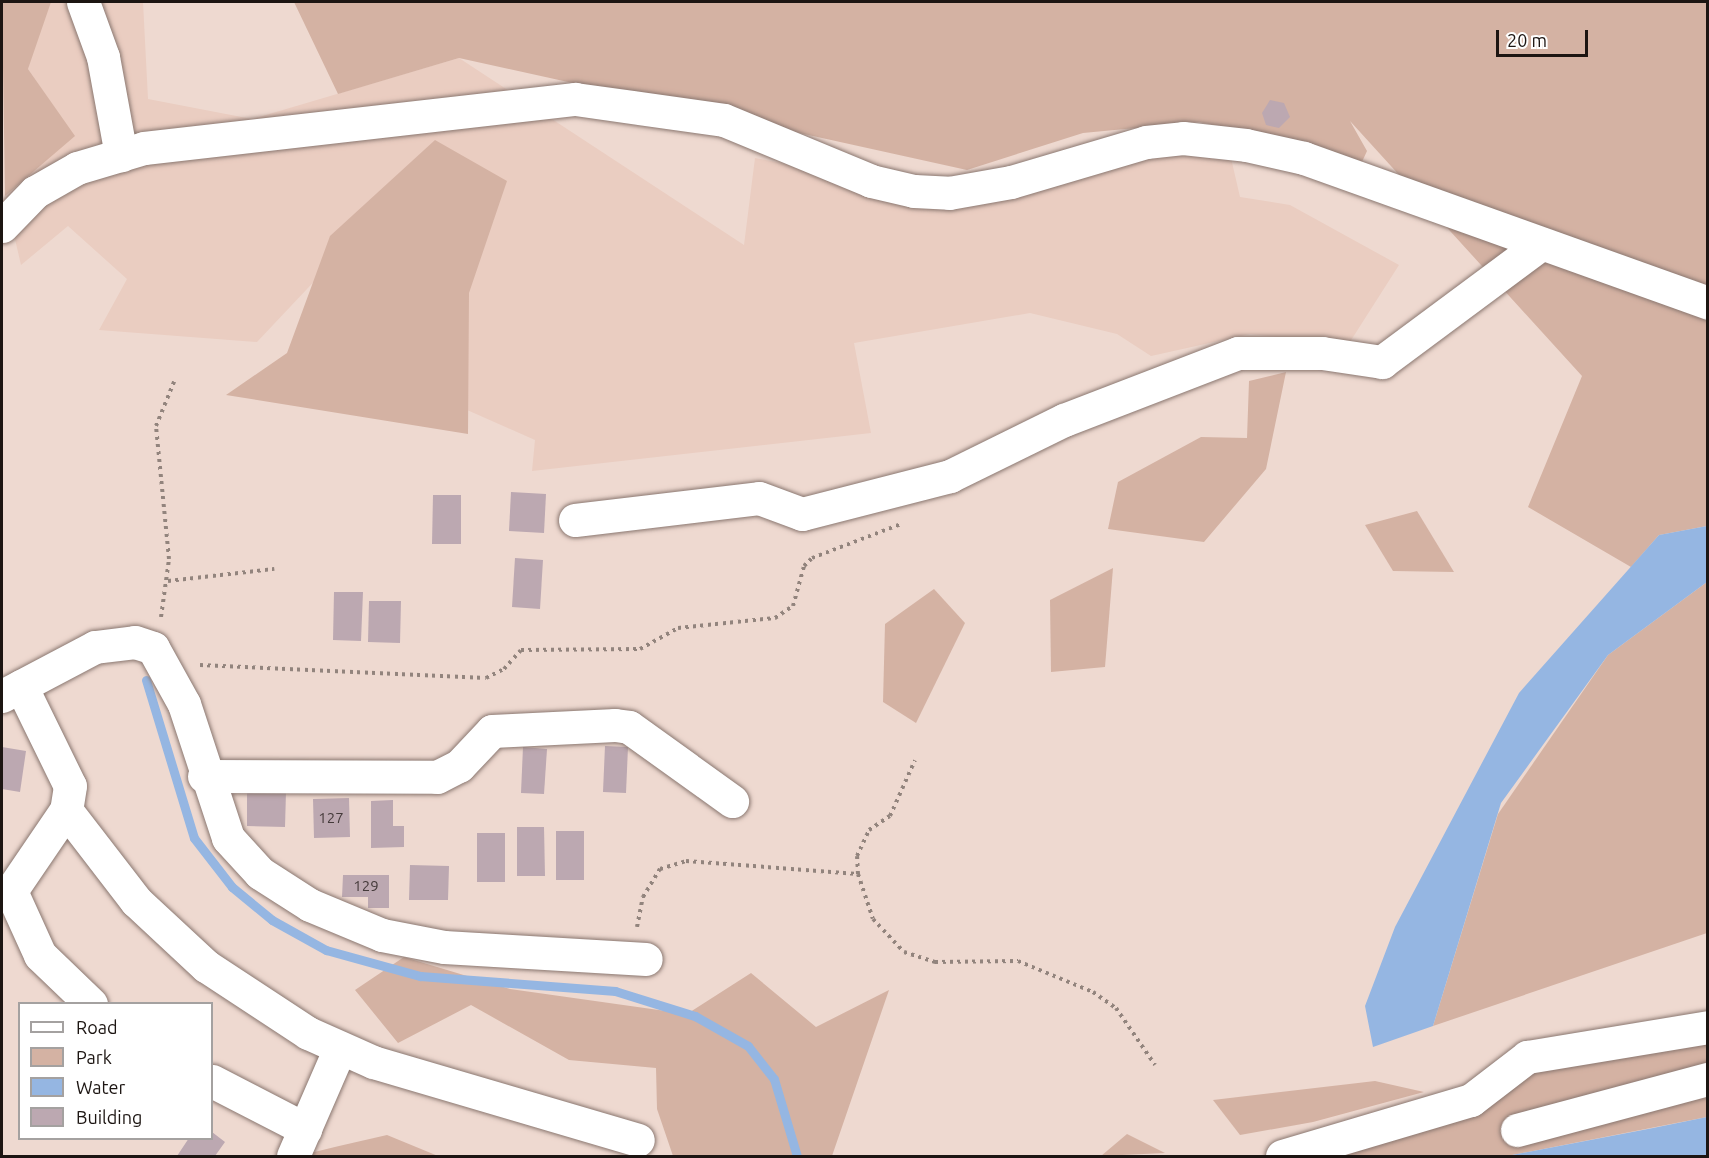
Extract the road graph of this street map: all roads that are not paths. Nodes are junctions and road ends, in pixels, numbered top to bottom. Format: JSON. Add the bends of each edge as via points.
{"nodes":[{"id":1,"x":83,"y":2,"type":"edge"},
{"id":2,"x":121,"y":155,"type":"junction"},
{"id":3,"x":2,"y":226,"type":"edge"},
{"id":4,"x":1541,"y":244,"type":"junction"},
{"id":5,"x":1707,"y":303,"type":"edge"},
{"id":6,"x":575,"y":520,"type":"dead end"},
{"id":7,"x":11,"y":691,"type":"edge"},
{"id":8,"x":204,"y":776,"type":"junction"},
{"id":9,"x":732,"y":801,"type":"dead end"},
{"id":10,"x":66,"y":810,"type":"junction"},
{"id":11,"x":639,"y":956,"type":"road end"},
{"id":12,"x":89,"y":1002,"type":"edge"},
{"id":13,"x":1707,"y":1027,"type":"edge"},
{"id":14,"x":340,"y":1048,"type":"junction"},
{"id":15,"x":1707,"y":1079,"type":"edge"},
{"id":16,"x":213,"y":1082,"type":"edge"},
{"id":17,"x":1517,"y":1130,"type":"dead end"},
{"id":18,"x":638,"y":1140,"type":"dead end"},
{"id":19,"x":299,"y":1143,"type":"edge"},
{"id":20,"x":1282,"y":1156,"type":"edge"}],
"edges":[{"from":1,"to":2,"type":"street","via":[[103,57]]},
{"from":2,"to":3,"type":"street","via":[[77,168],[35,192]]},
{"from":2,"to":4,"type":"street","via":[[575,99],[724,120],[871,181],[914,191],[949,193],[1011,182],[1146,142],[1183,138],[1246,145],[1304,158]]},
{"from":4,"to":5,"type":"street"},
{"from":4,"to":6,"type":"street","via":[[1382,362],[1322,353],[1238,353],[1064,420],[950,476],[802,514],[759,498]]},
{"from":7,"to":8,"type":"street","via":[[95,647],[135,642],[153,648],[184,704]]},
{"from":7,"to":10,"type":"street","via":[[70,786]]},
{"from":8,"to":9,"type":"street","via":[[437,777],[459,766],[492,731],[615,725],[629,727]]},
{"from":8,"to":11,"type":"street","via":[[228,838],[260,873],[310,905],[362,926],[444,947]]},
{"from":10,"to":12,"type":"street","via":[[11,891],[40,956]]},
{"from":10,"to":14,"type":"street","via":[[136,901],[206,966],[308,1033]]},
{"from":13,"to":20,"type":"street","via":[[1527,1057],[1471,1100]]},
{"from":14,"to":18,"type":"street","via":[[373,1062]]},
{"from":14,"to":19,"type":"street"},
{"from":15,"to":17,"type":"street"},
{"from":16,"to":19,"type":"street"}]}
